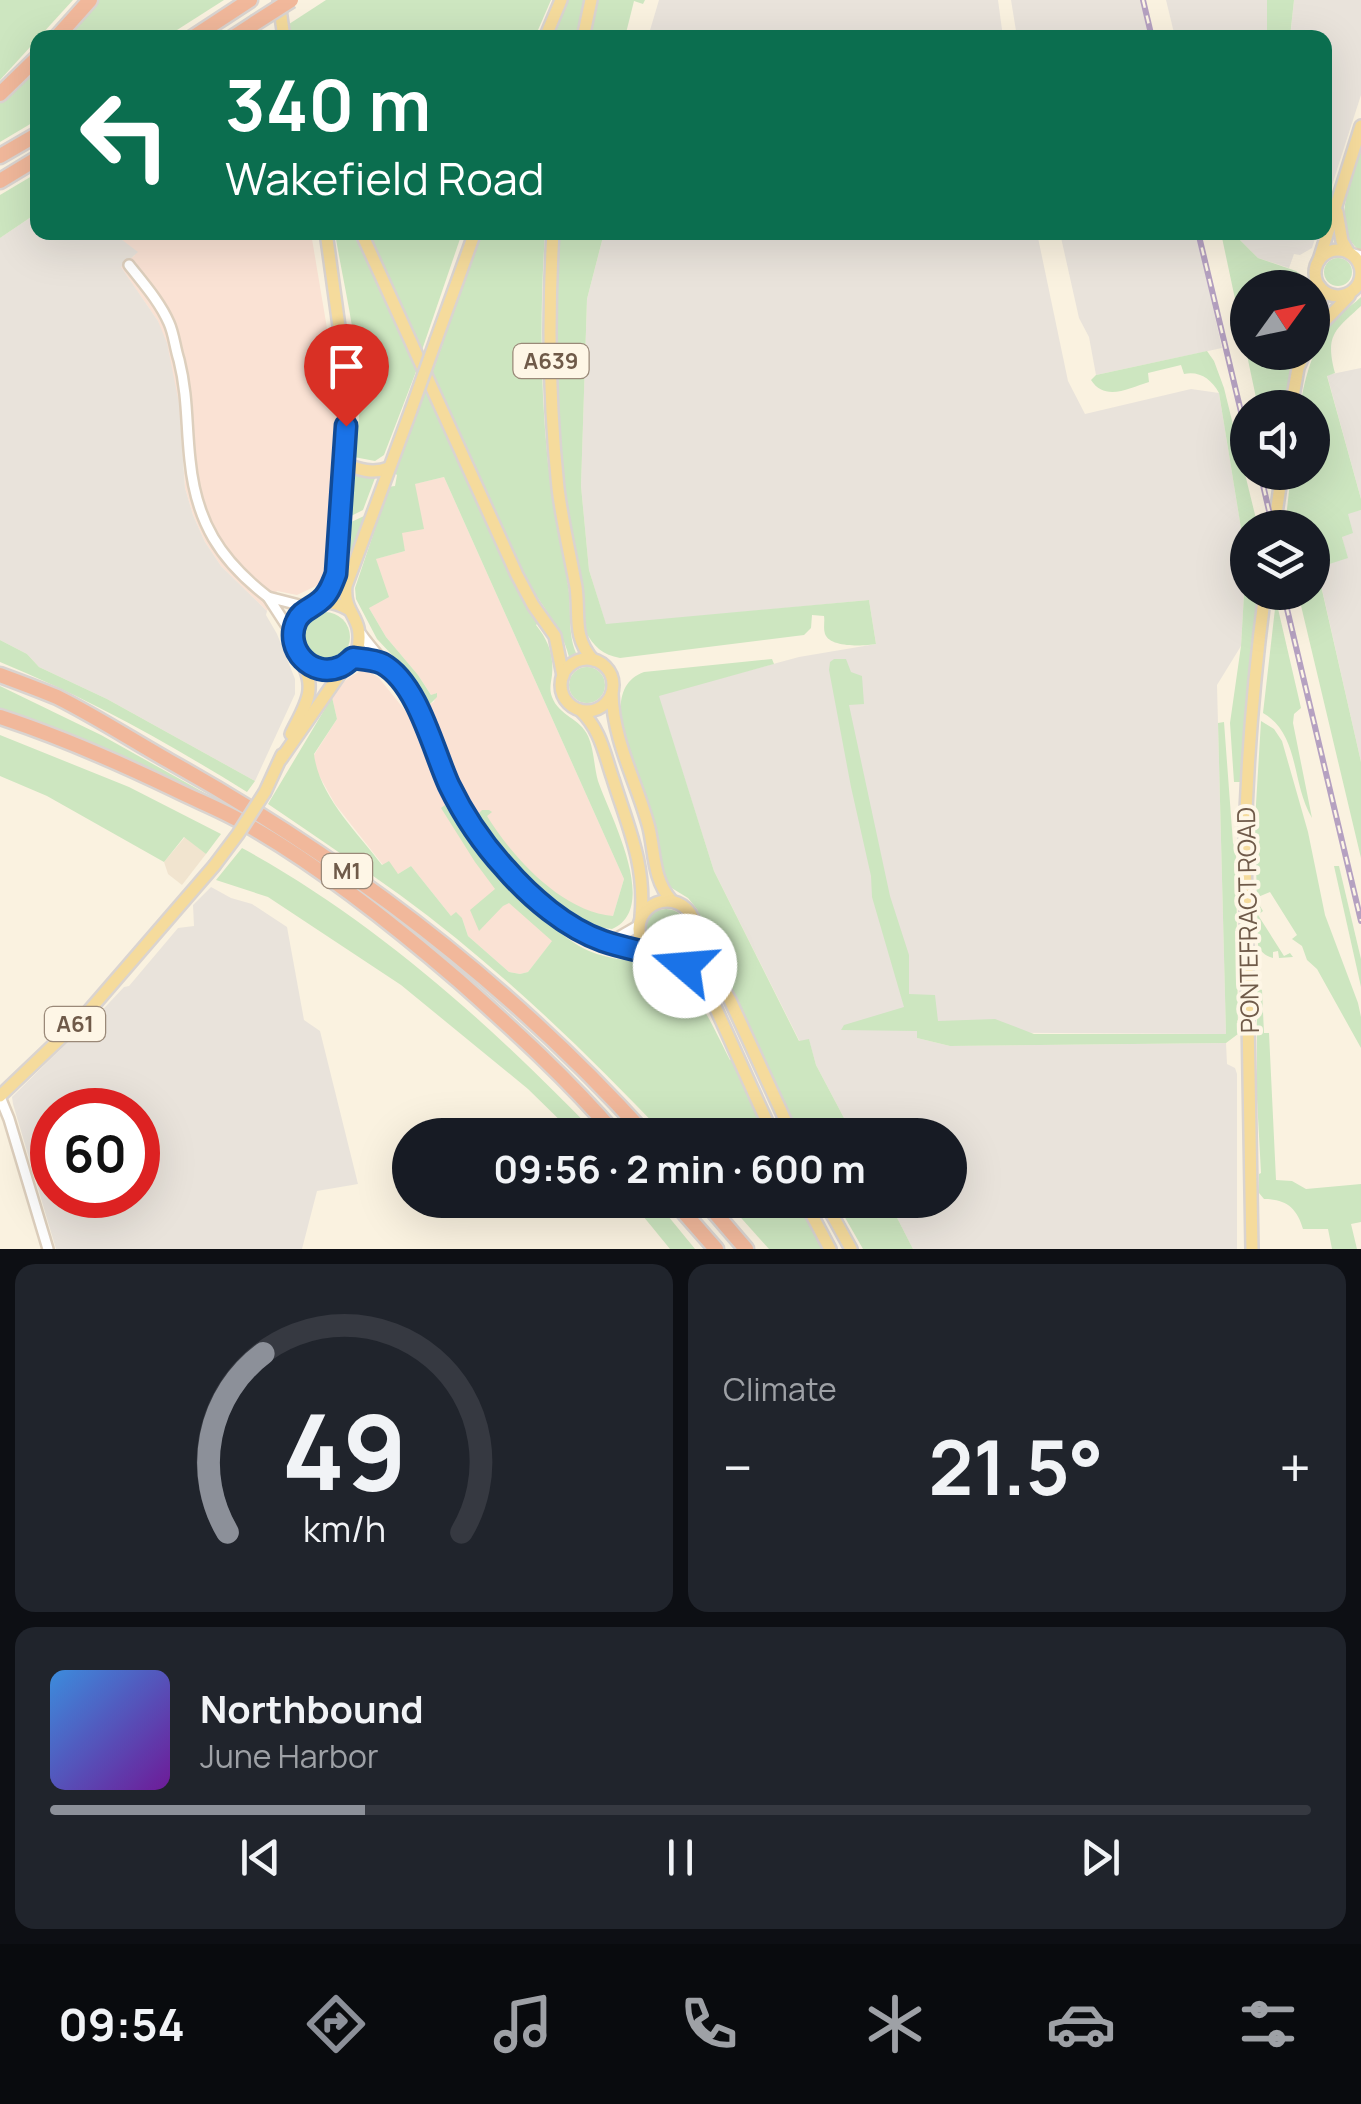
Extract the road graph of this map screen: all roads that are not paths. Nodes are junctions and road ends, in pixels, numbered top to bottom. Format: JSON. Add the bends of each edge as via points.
{"nodes":[{"id":1,"x":90,"y":0,"type":"edge"},
{"id":2,"x":250,"y":0,"type":"edge"},
{"id":3,"x":278,"y":0,"type":"edge"},
{"id":4,"x":291,"y":0,"type":"edge"},
{"id":5,"x":561,"y":0,"type":"edge"},
{"id":6,"x":591,"y":0,"type":"edge"},
{"id":7,"x":63,"y":30,"type":"edge"},
{"id":8,"x":204,"y":30,"type":"edge"},
{"id":9,"x":244,"y":30,"type":"edge"},
{"id":10,"x":283,"y":30,"type":"edge"},
{"id":11,"x":548,"y":30,"type":"edge"},
{"id":12,"x":585,"y":30,"type":"edge"},
{"id":13,"x":30,"y":65,"type":"edge"},
{"id":14,"x":0,"y":94,"type":"edge"},
{"id":15,"x":1361,"y":126,"type":"edge"},
{"id":16,"x":30,"y":139,"type":"edge"},
{"id":17,"x":0,"y":156,"type":"edge"},
{"id":18,"x":30,"y":163,"type":"edge"},
{"id":19,"x":0,"y":181,"type":"edge"},
{"id":20,"x":1336,"y":203,"type":"junction"},
{"id":21,"x":1332,"y":216,"type":"edge"},
{"id":22,"x":327,"y":240,"type":"edge"},
{"id":23,"x":365,"y":240,"type":"edge"},
{"id":24,"x":471,"y":240,"type":"edge"},
{"id":25,"x":552,"y":240,"type":"edge"},
{"id":26,"x":1325,"y":240,"type":"edge"},
{"id":27,"x":1353,"y":254,"type":"edge"},
{"id":28,"x":1318,"y":263,"type":"junction"},
{"id":29,"x":129,"y":265,"type":"dead end"},
{"id":30,"x":1317,"y":270,"type":"edge"},
{"id":31,"x":1358,"y":284,"type":"edge"},
{"id":32,"x":1330,"y":294,"type":"edge"},
{"id":33,"x":1330,"y":316,"type":"edge"},
{"id":34,"x":344,"y":464,"type":"junction"},
{"id":35,"x":389,"y":468,"type":"junction"},
{"id":36,"x":268,"y":597,"type":"junction"},
{"id":37,"x":313,"y":605,"type":"junction"},
{"id":38,"x":348,"y":609,"type":"junction"},
{"id":39,"x":1263,"y":610,"type":"edge"},
{"id":40,"x":292,"y":634,"type":"junction"},
{"id":41,"x":361,"y":634,"type":"junction"},
{"id":42,"x":352,"y":659,"type":"junction"},
{"id":43,"x":593,"y":660,"type":"junction"},
{"id":44,"x":305,"y":662,"type":"junction"},
{"id":45,"x":382,"y":663,"type":"junction"},
{"id":46,"x":0,"y":675,"type":"edge"},
{"id":47,"x":563,"y":676,"type":"junction"},
{"id":48,"x":612,"y":693,"type":"junction"},
{"id":49,"x":580,"y":710,"type":"junction"},
{"id":50,"x":0,"y":717,"type":"edge"},
{"id":51,"x":280,"y":758,"type":"junction"},
{"id":52,"x":671,"y":900,"type":"junction"},
{"id":53,"x":640,"y":921,"type":"junction"},
{"id":54,"x":695,"y":932,"type":"junction"},
{"id":55,"x":602,"y":941,"type":"junction"},
{"id":56,"x":655,"y":955,"type":"junction"},
{"id":57,"x":671,"y":957,"type":"junction"},
{"id":58,"x":0,"y":1097,"type":"edge"},
{"id":59,"x":602,"y":1118,"type":"edge"},
{"id":60,"x":631,"y":1118,"type":"edge"},
{"id":61,"x":766,"y":1118,"type":"edge"},
{"id":62,"x":784,"y":1118,"type":"edge"},
{"id":63,"x":689,"y":1218,"type":"edge"},
{"id":64,"x":721,"y":1218,"type":"edge"},
{"id":65,"x":814,"y":1218,"type":"edge"},
{"id":66,"x":834,"y":1218,"type":"edge"},
{"id":67,"x":713,"y":1246,"type":"edge"},
{"id":68,"x":48,"y":1249,"type":"edge"},
{"id":69,"x":748,"y":1249,"type":"edge"},
{"id":70,"x":830,"y":1249,"type":"edge"},
{"id":71,"x":851,"y":1249,"type":"edge"},
{"id":72,"x":1252,"y":1249,"type":"edge"}],
"edges":[{"from":1,"to":7,"type":"highway"},
{"from":2,"to":8,"type":"highway"},
{"from":3,"to":10,"type":"main road"},
{"from":4,"to":9,"type":"highway","bridge":true},
{"from":5,"to":11,"type":"main road"},
{"from":6,"to":12,"type":"main road"},
{"from":13,"to":14,"type":"highway"},
{"from":15,"to":20,"type":"main road"},
{"from":16,"to":17,"type":"highway"},
{"from":18,"to":19,"type":"highway"},
{"from":20,"to":21,"type":"main road"},
{"from":20,"to":27,"type":"main road","via":[[1342,241]]},
{"from":22,"to":34,"type":"main road","via":[[349,399]]},
{"from":23,"to":47,"type":"main road","via":[[518,575],[555,636]]},
{"from":24,"to":35,"type":"main road","bridge":true},
{"from":25,"to":43,"type":"main road","number":"A639","via":[[558,490],[580,640]]},
{"from":26,"to":28,"type":"main road"},
{"from":27,"to":28,"type":"main road","via":[[1328,252]]},
{"from":27,"to":31,"type":"main road","via":[[1361,270]]},
{"from":28,"to":30,"type":"main road"},
{"from":29,"to":36,"type":"street","via":[[170,324],[186,388],[197,500],[213,542]]},
{"from":31,"to":32,"type":"main road","via":[[1348,294]]},
{"from":31,"to":33,"type":"main road"},
{"from":34,"to":35,"type":"main road"},
{"from":34,"to":37,"type":"main road","via":[[336,574]]},
{"from":35,"to":38,"type":"main road","via":[[346,586]]},
{"from":36,"to":37,"type":"street"},
{"from":36,"to":40,"type":"street"},
{"from":37,"to":38,"type":"main road"},
{"from":37,"to":40,"type":"main road"},
{"from":38,"to":41,"type":"main road"},
{"from":39,"to":72,"type":"main road","name":"PONTEFRACT ROAD","via":[[1246,804]]},
{"from":40,"to":44,"type":"main road","number":"A61"},
{"from":41,"to":42,"type":"main road","number":"A61"},
{"from":41,"to":45,"type":"street"},
{"from":42,"to":44,"type":"main road","via":[[328,670]]},
{"from":42,"to":45,"type":"street"},
{"from":42,"to":51,"type":"main road","number":"A61"},
{"from":43,"to":47,"type":"main road","via":[[575,662]]},
{"from":43,"to":48,"type":"main road","via":[[611,674]]},
{"from":44,"to":51,"type":"main road","number":"A61","via":[[310,689]]},
{"from":45,"to":55,"type":"street","via":[[418,707],[456,799],[496,858],[531,895]]},
{"from":46,"to":60,"type":"highway","number":"M1","via":[[74,707],[336,863],[469,965]]},
{"from":47,"to":49,"type":"main road","via":[[566,700]]},
{"from":48,"to":49,"type":"main road","via":[[603,706]]},
{"from":48,"to":52,"type":"main road","via":[[615,730],[648,827],[656,875]]},
{"from":49,"to":53,"type":"main road","via":[[600,736],[632,836],[642,876]]},
{"from":50,"to":59,"type":"highway","number":"M1","via":[[118,762],[244,823],[304,862],[392,924],[510,1026]]},
{"from":51,"to":58,"type":"main road","number":"A61","bridge":true,"via":[[202,882],[87,1012]]},
{"from":52,"to":53,"type":"main road","via":[[648,906]]},
{"from":52,"to":54,"type":"main road","via":[[692,915]]},
{"from":53,"to":55,"type":"street"},
{"from":53,"to":56,"type":"main road","via":[[639,936]]},
{"from":54,"to":57,"type":"main road","via":[[690,946]]},
{"from":54,"to":62,"type":"main road"},
{"from":55,"to":56,"type":"street"},
{"from":56,"to":57,"type":"main road"},
{"from":57,"to":61,"type":"main road","via":[[698,978],[714,1002]]},
{"from":58,"to":68,"type":"street"},
{"from":63,"to":67,"type":"highway"},
{"from":64,"to":69,"type":"highway"},
{"from":65,"to":70,"type":"main road"},
{"from":66,"to":71,"type":"main road"}]}
